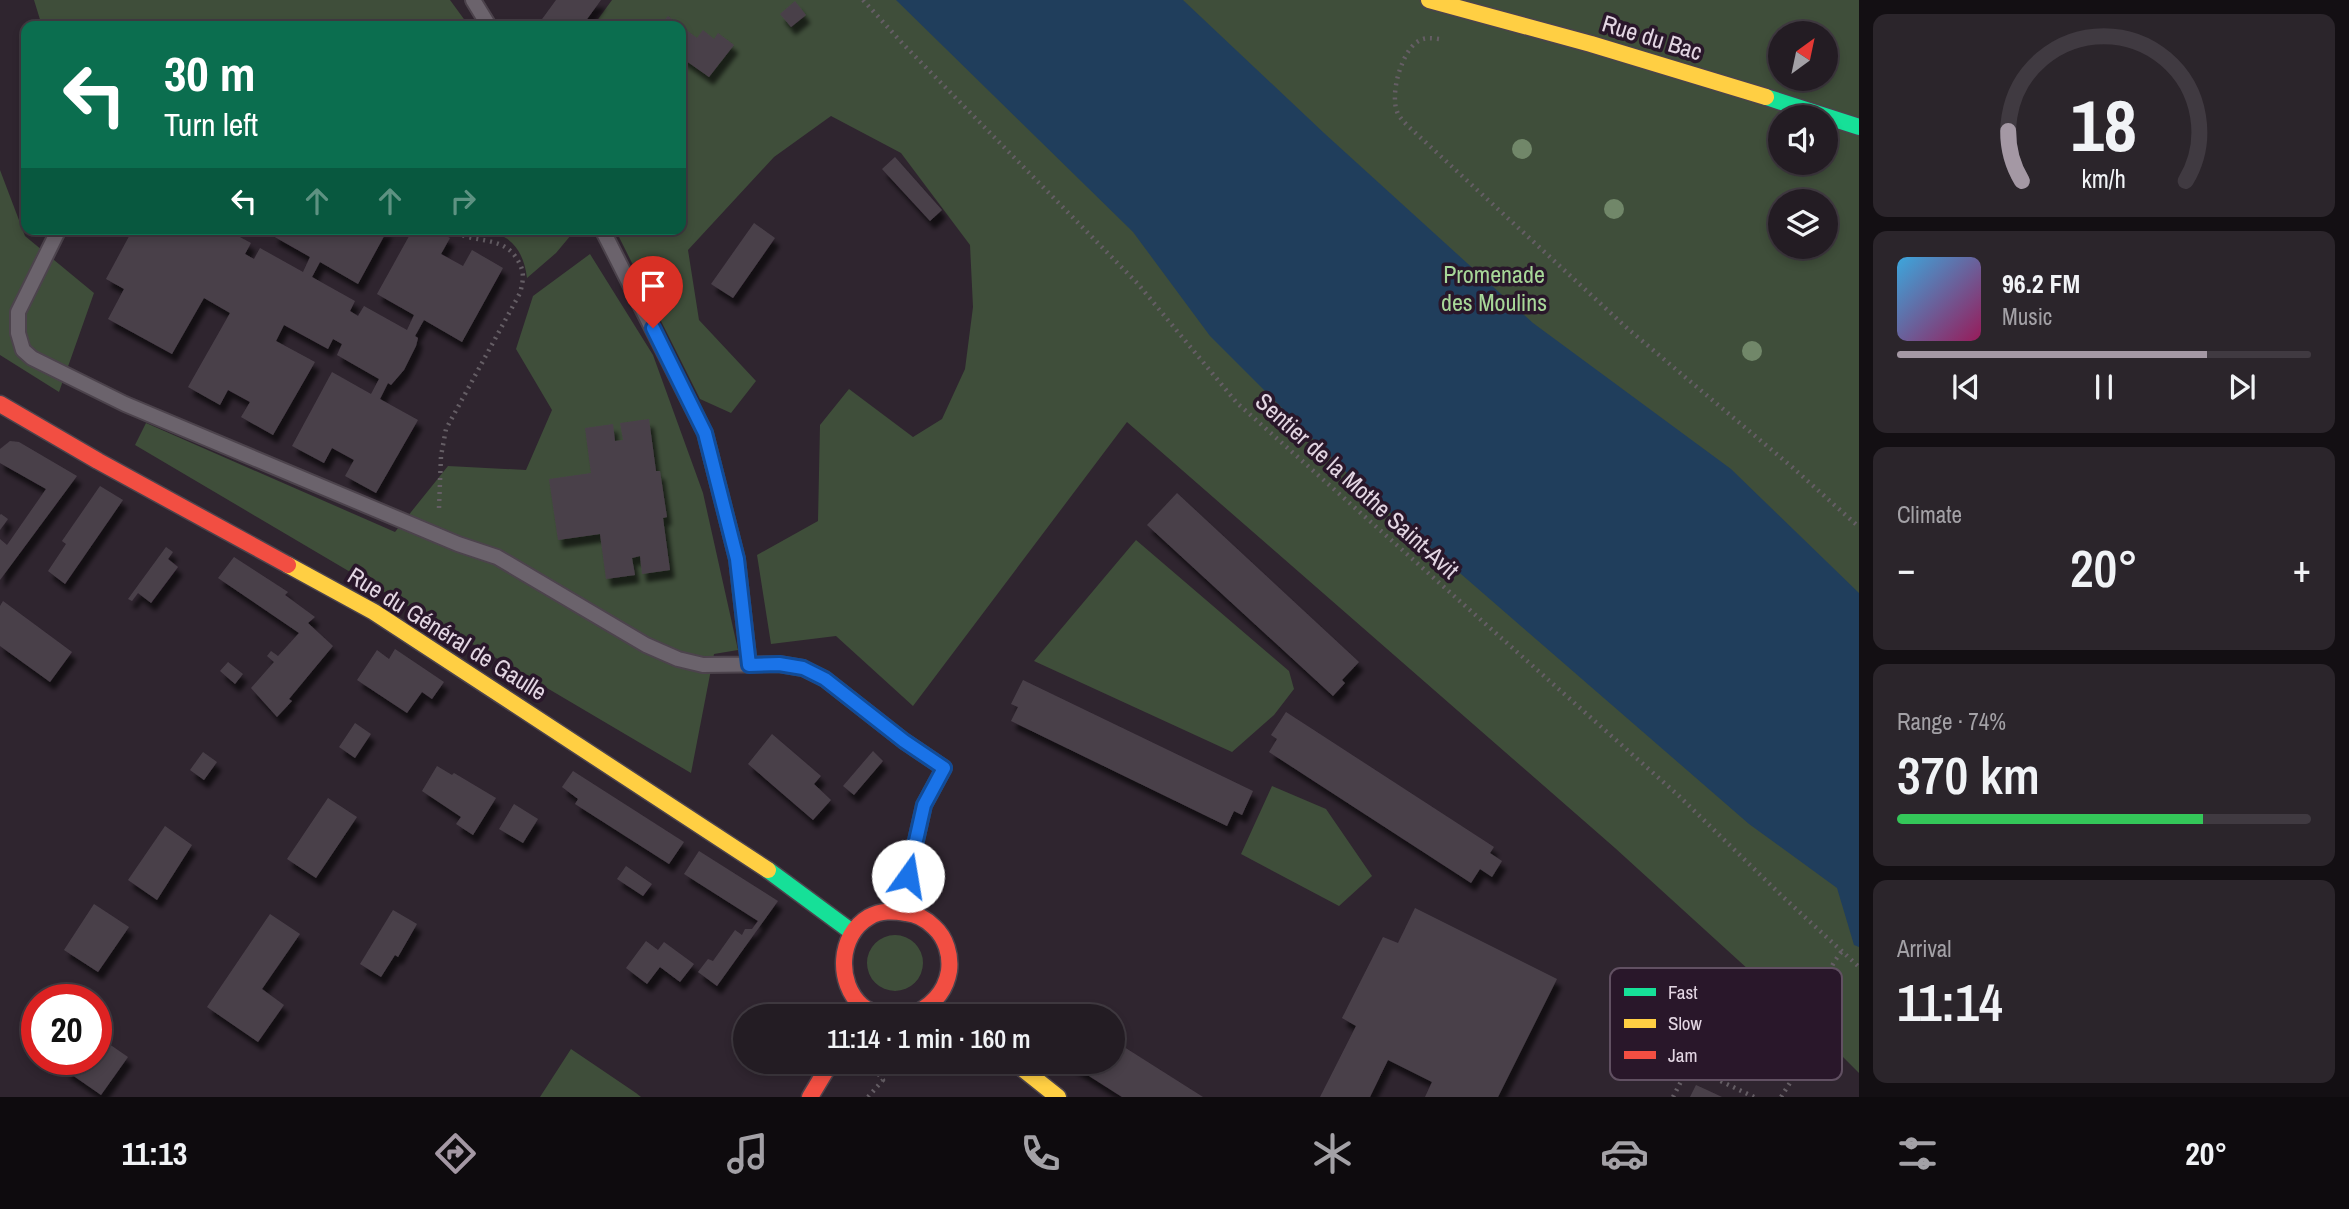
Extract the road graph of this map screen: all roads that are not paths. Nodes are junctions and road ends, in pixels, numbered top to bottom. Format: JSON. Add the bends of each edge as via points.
{"nodes":[{"id":1,"x":473,"y":0,"type":"edge"},
{"id":2,"x":1429,"y":0,"type":"edge"},
{"id":3,"x":486,"y":21,"type":"edge"},
{"id":4,"x":1859,"y":127,"type":"edge"},
{"id":5,"x":56,"y":235,"type":"edge"},
{"id":6,"x":606,"y":235,"type":"edge"},
{"id":7,"x":0,"y":404,"type":"edge"},
{"id":8,"x":749,"y":665,"type":"junction"},
{"id":9,"x":906,"y":911,"type":"junction"},
{"id":10,"x":852,"y":932,"type":"junction"},
{"id":11,"x":857,"y":1004,"type":"edge"},
{"id":12,"x":939,"y":1004,"type":"edge"},
{"id":13,"x":824,"y":1074,"type":"edge"},
{"id":14,"x":1029,"y":1074,"type":"edge"},
{"id":15,"x":810,"y":1097,"type":"edge"},
{"id":16,"x":1058,"y":1097,"type":"edge"}],
"edges":[{"from":1,"to":3,"type":"lane"},
{"from":2,"to":4,"type":"main road","name":"Rue du Bac","via":[[1538,27]]},
{"from":5,"to":8,"type":"lane","via":[[18,312],[23,350],[32,358],[125,404],[497,557],[646,645],[678,659],[704,665]]},
{"from":6,"to":8,"type":"lane","via":[[705,433],[737,559]]},
{"from":7,"to":10,"type":"main road","name":"Rue du Général de Gaulle","via":[[374,612],[787,882]]},
{"from":8,"to":9,"type":"lane","via":[[803,668],[825,679],[944,768],[924,805],[908,876]]},
{"from":9,"to":10,"type":"main road","via":[[876,914]]},
{"from":9,"to":12,"type":"main road","via":[[921,916],[944,940],[949,972]]},
{"from":10,"to":11,"type":"main road","via":[[842,964],[844,981]]},
{"from":13,"to":15,"type":"main road"},
{"from":14,"to":16,"type":"main road"}]}
